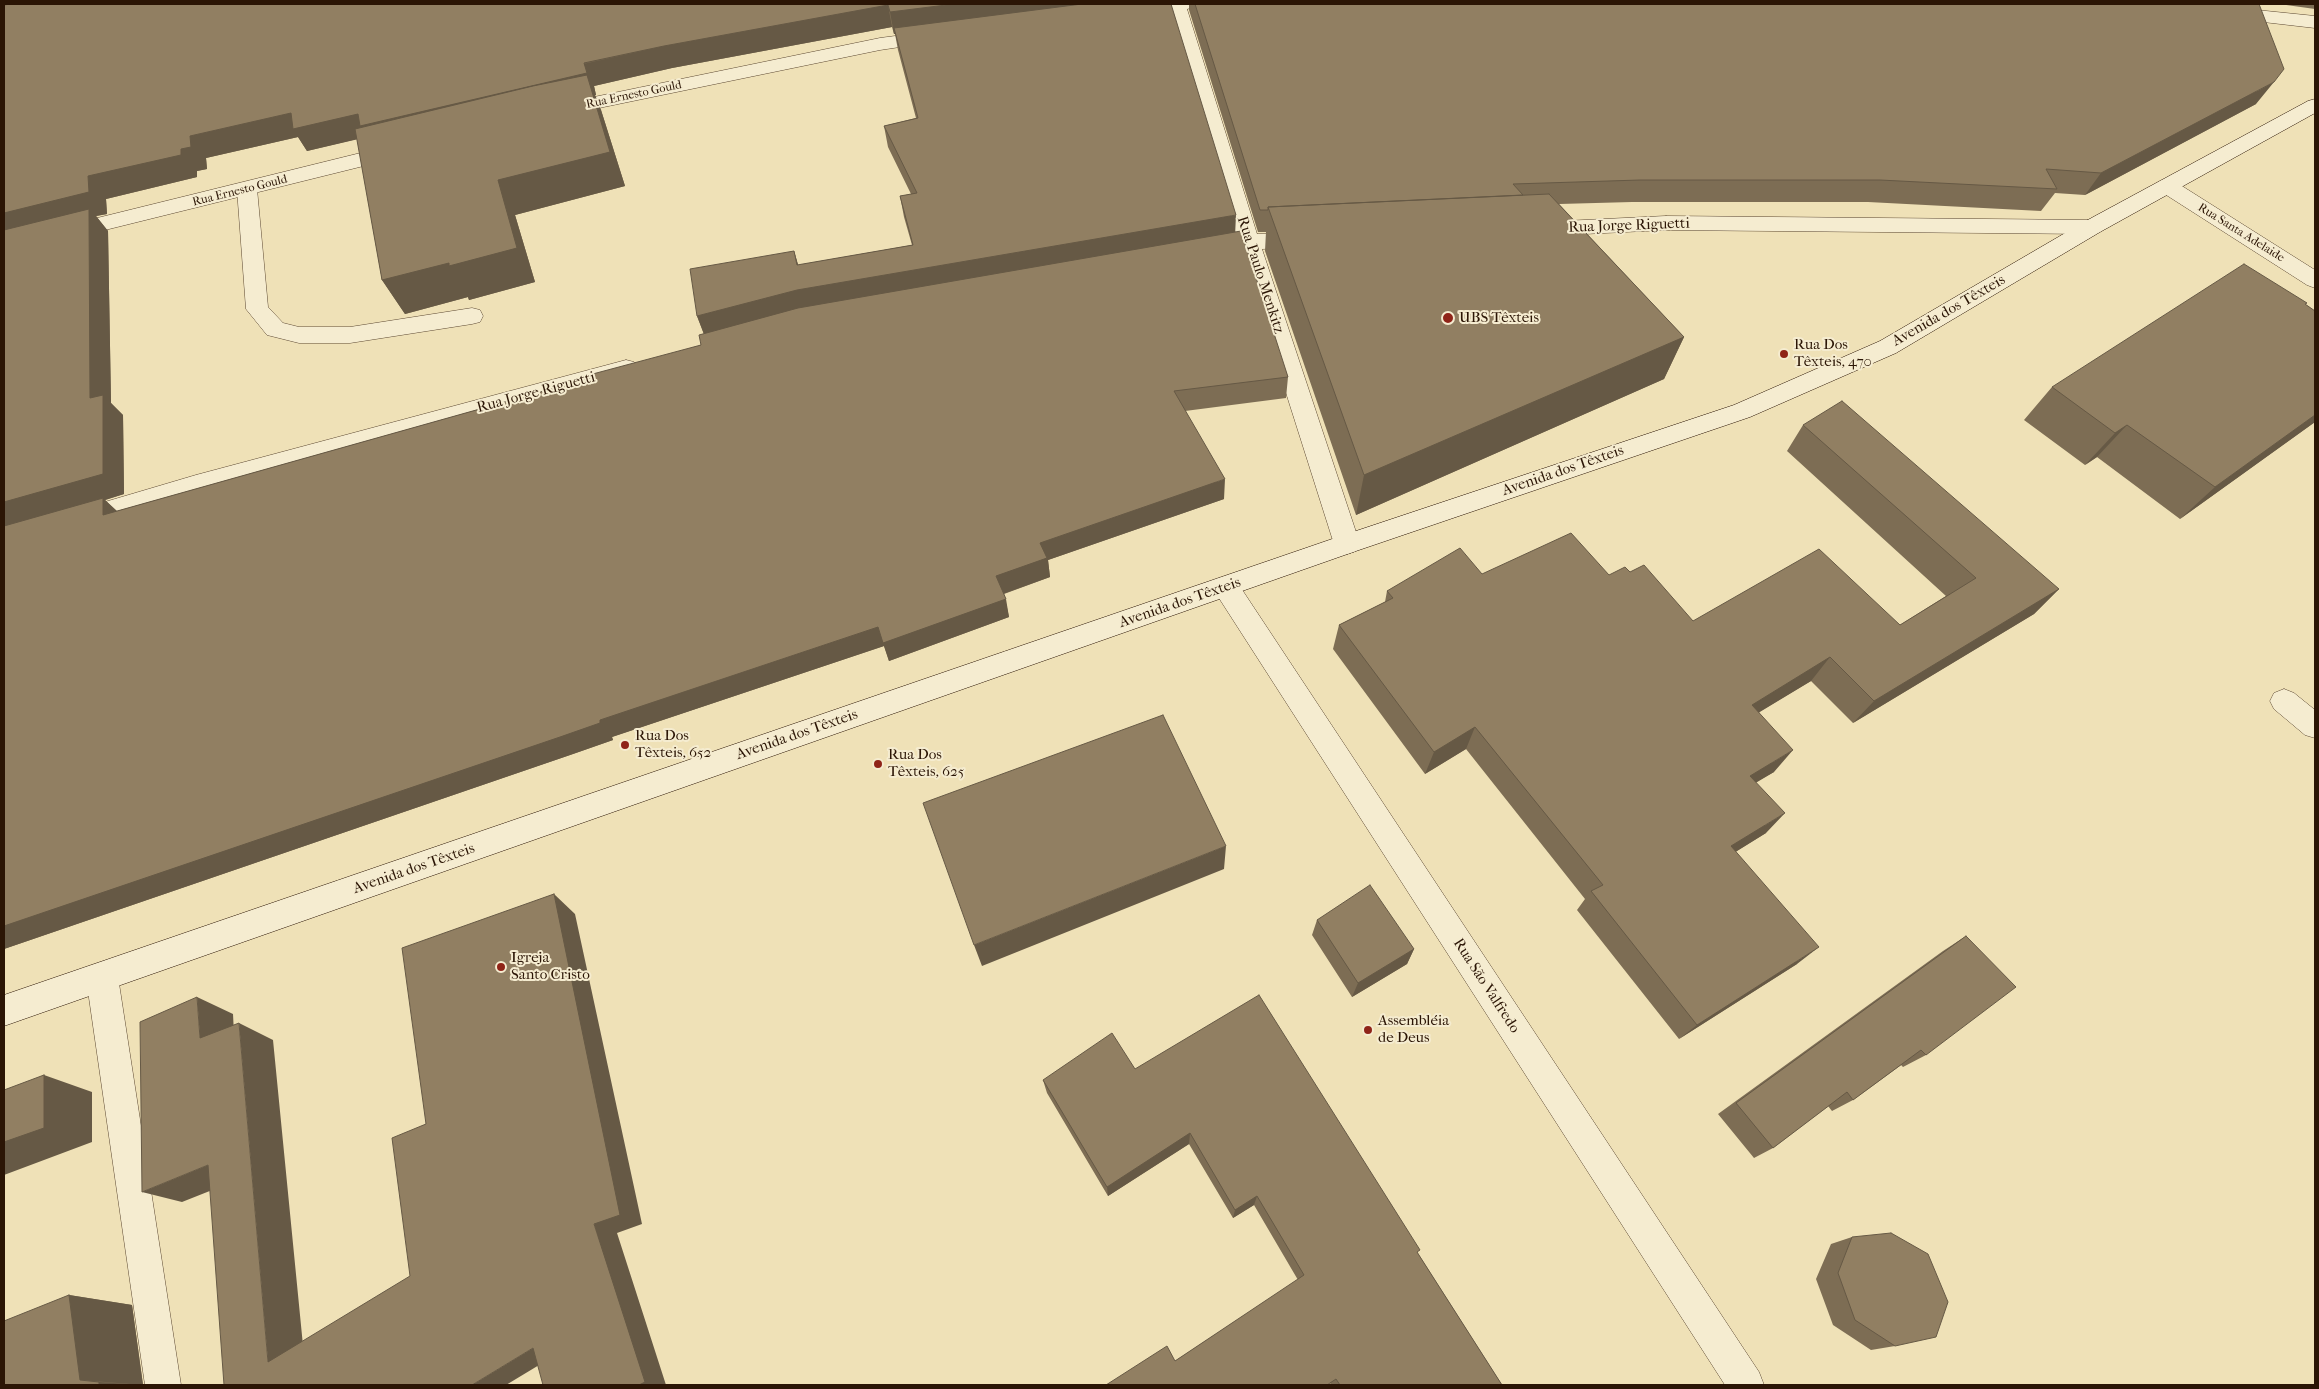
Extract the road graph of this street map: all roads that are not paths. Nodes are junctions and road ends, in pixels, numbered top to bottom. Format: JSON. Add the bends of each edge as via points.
{"nodes":[{"id":1,"x":1176,"y":4,"type":"edge"},
{"id":2,"x":1184,"y":4,"type":"edge"},
{"id":3,"x":1117,"y":12,"type":"edge"},
{"id":4,"x":2208,"y":12,"type":"edge"},
{"id":5,"x":2315,"y":22,"type":"edge"},
{"id":6,"x":949,"y":35,"type":"edge"},
{"id":7,"x":2315,"y":105,"type":"edge"},
{"id":8,"x":538,"y":115,"type":"edge"},
{"id":9,"x":416,"y":146,"type":"edge"},
{"id":10,"x":2167,"y":186,"type":"junction"},
{"id":11,"x":247,"y":189,"type":"junction"},
{"id":12,"x":2092,"y":227,"type":"junction"},
{"id":13,"x":1527,"y":230,"type":"edge"},
{"id":14,"x":1329,"y":239,"type":"edge"},
{"id":15,"x":1249,"y":242,"type":"junction"},
{"id":16,"x":4,"y":248,"type":"edge"},
{"id":17,"x":1191,"y":252,"type":"edge"},
{"id":18,"x":2315,"y":280,"type":"edge"},
{"id":19,"x":472,"y":316,"type":"dead end"},
{"id":20,"x":642,"y":364,"type":"edge"},
{"id":21,"x":58,"y":525,"type":"edge"},
{"id":22,"x":1348,"y":544,"type":"junction"},
{"id":23,"x":1226,"y":587,"type":"junction"},
{"id":24,"x":2284,"y":701,"type":"dead end"},
{"id":25,"x":2315,"y":726,"type":"edge"},
{"id":26,"x":102,"y":977,"type":"junction"},
{"id":27,"x":4,"y":1011,"type":"edge"},
{"id":28,"x":163,"y":1385,"type":"edge"},
{"id":29,"x":1746,"y":1385,"type":"edge"}],
"edges":[{"from":1,"to":2,"type":"street"},
{"from":1,"to":3,"type":"street"},
{"from":1,"to":15,"type":"street","name":"Rua Paulo Menkitz"},
{"from":4,"to":5,"type":"street"},
{"from":6,"to":8,"type":"street","name":"Rua Ernesto Gould","via":[[880,44]]},
{"from":7,"to":10,"type":"street","name":"Avenida dos Têxteis"},
{"from":9,"to":11,"type":"street","name":"Rua Ernesto Gould"},
{"from":10,"to":12,"type":"street","name":"Avenida dos Têxteis"},
{"from":10,"to":18,"type":"street","name":"Rua Santa Adelaide"},
{"from":11,"to":16,"type":"street","name":"Rua Ernesto Gould"},
{"from":11,"to":19,"type":"street","via":[[257,310],[275,329],[299,335],[350,334]]},
{"from":12,"to":13,"type":"street","name":"Rua Jorge Riguetti","via":[[1666,223]]},
{"from":12,"to":22,"type":"street","name":"Avenida dos Têxteis","via":[[1888,347],[1742,410]]},
{"from":14,"to":15,"type":"street"},
{"from":15,"to":17,"type":"street"},
{"from":15,"to":22,"type":"street","name":"Rua Paulo Menkitz"},
{"from":20,"to":21,"type":"street","name":"Rua Jorge Riguetti","via":[[196,484]]},
{"from":22,"to":23,"type":"street","name":"Avenida dos Têxteis"},
{"from":23,"to":26,"type":"street","name":"Avenida dos Têxteis"},
{"from":23,"to":29,"type":"street","name":"Rua São Valfredo"},
{"from":24,"to":25,"type":"street"},
{"from":26,"to":27,"type":"street","name":"Avenida dos Têxteis"},
{"from":26,"to":28,"type":"street"}]}
